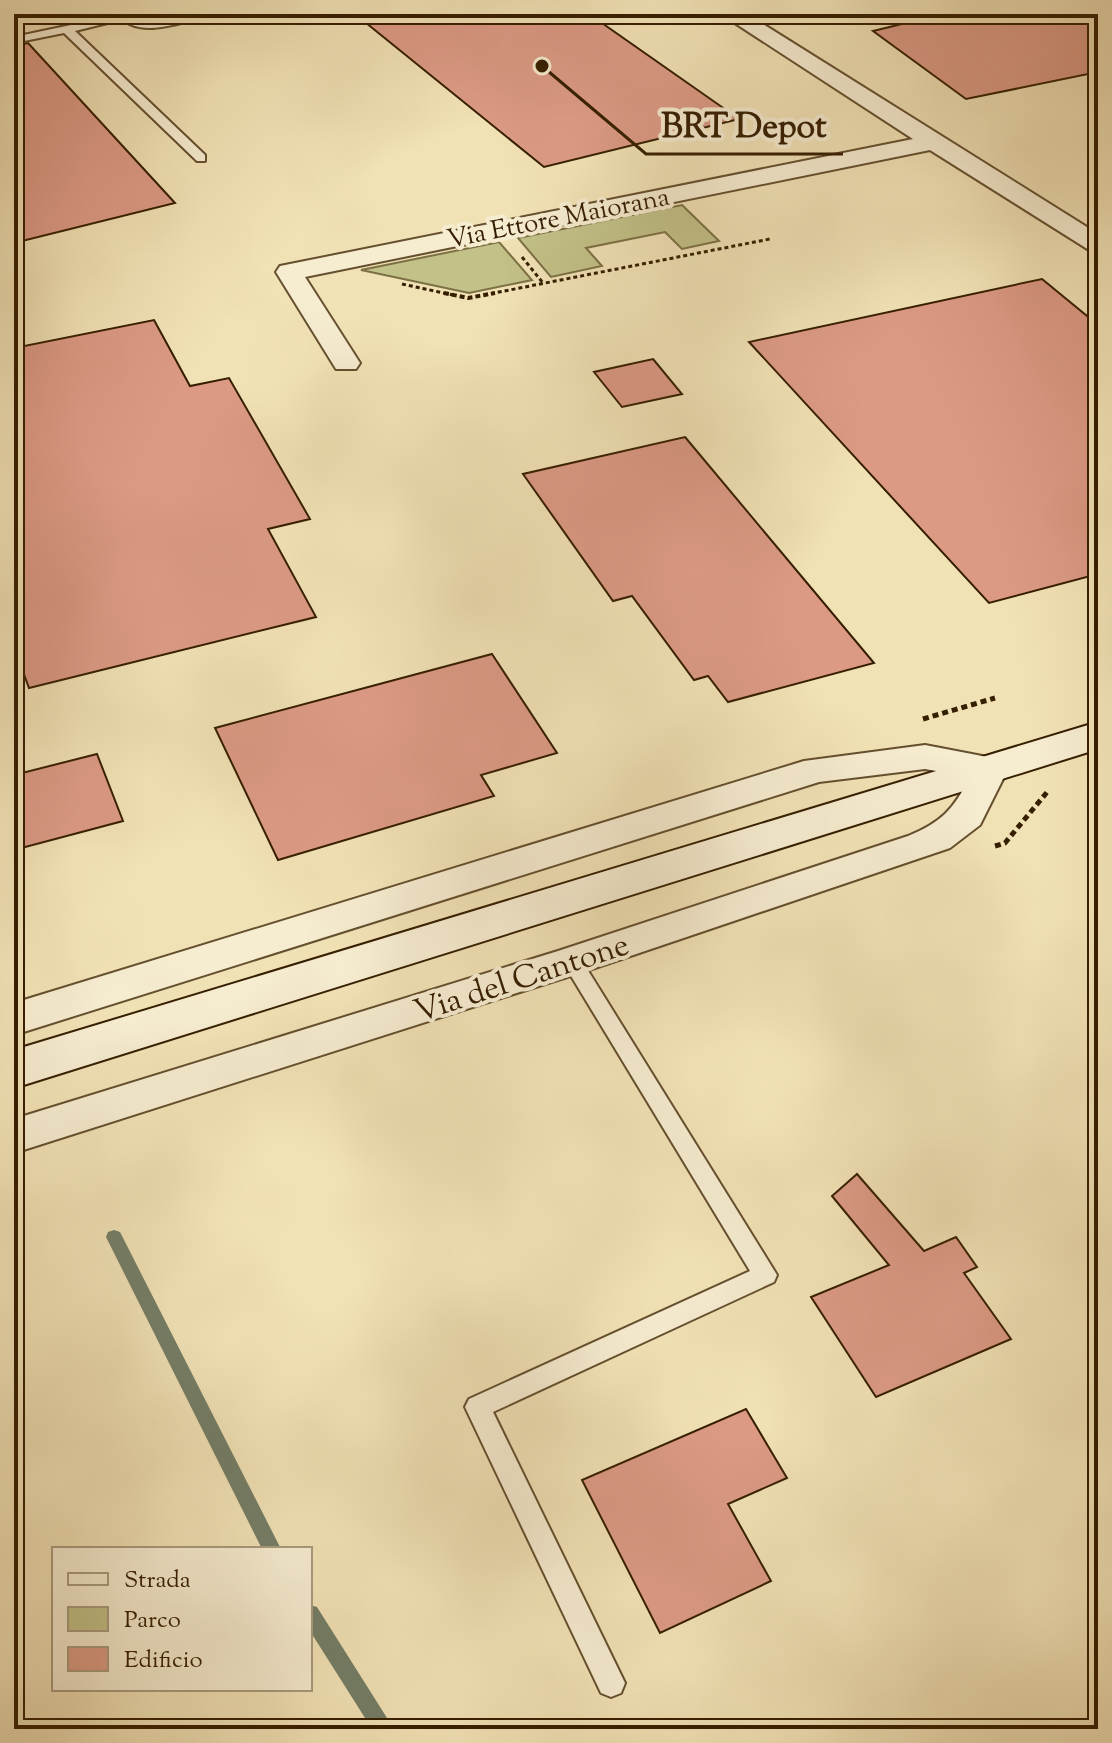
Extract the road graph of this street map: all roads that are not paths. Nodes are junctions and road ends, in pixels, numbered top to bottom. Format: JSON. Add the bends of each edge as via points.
{"nodes":[{"id":1,"x":189,"y":14,"type":"edge"},
{"id":2,"x":732,"y":14,"type":"edge"},
{"id":3,"x":129,"y":15,"type":"edge"},
{"id":4,"x":66,"y":29,"type":"junction"},
{"id":5,"x":14,"y":40,"type":"edge"},
{"id":6,"x":933,"y":142,"type":"junction"},
{"id":7,"x":201,"y":158,"type":"dead end"},
{"id":8,"x":1098,"y":245,"type":"edge"},
{"id":9,"x":346,"y":363,"type":"dead end"},
{"id":10,"x":1098,"y":735,"type":"edge"},
{"id":11,"x":990,"y":769,"type":"junction"},
{"id":12,"x":572,"y":961,"type":"junction"},
{"id":13,"x":14,"y":1019,"type":"edge"},
{"id":14,"x":14,"y":1069,"type":"edge"},
{"id":15,"x":14,"y":1136,"type":"edge"},
{"id":16,"x":611,"y":1683,"type":"dead end"}],
"edges":[{"from":1,"to":3,"type":"street","via":[[160,22]]},
{"from":2,"to":6,"type":"street"},
{"from":3,"to":4,"type":"lane"},
{"from":4,"to":5,"type":"lane"},
{"from":4,"to":7,"type":"lane"},
{"from":6,"to":8,"type":"street"},
{"from":6,"to":9,"type":"street","name":"Via Ettore Maiorana","via":[[289,272]]},
{"from":10,"to":11,"type":"street","name":"Via del Cantone"},
{"from":11,"to":12,"type":"street","name":"Via del Cantone","via":[[971,816],[954,832]]},
{"from":11,"to":13,"type":"street","name":"Via del Cantone","via":[[925,757],[817,770]]},
{"from":11,"to":14,"type":"street","name":"Via del Cantone"},
{"from":12,"to":15,"type":"street","name":"Via del Cantone"},
{"from":12,"to":16,"type":"lane","via":[[765,1275],[478,1407]]}]}
